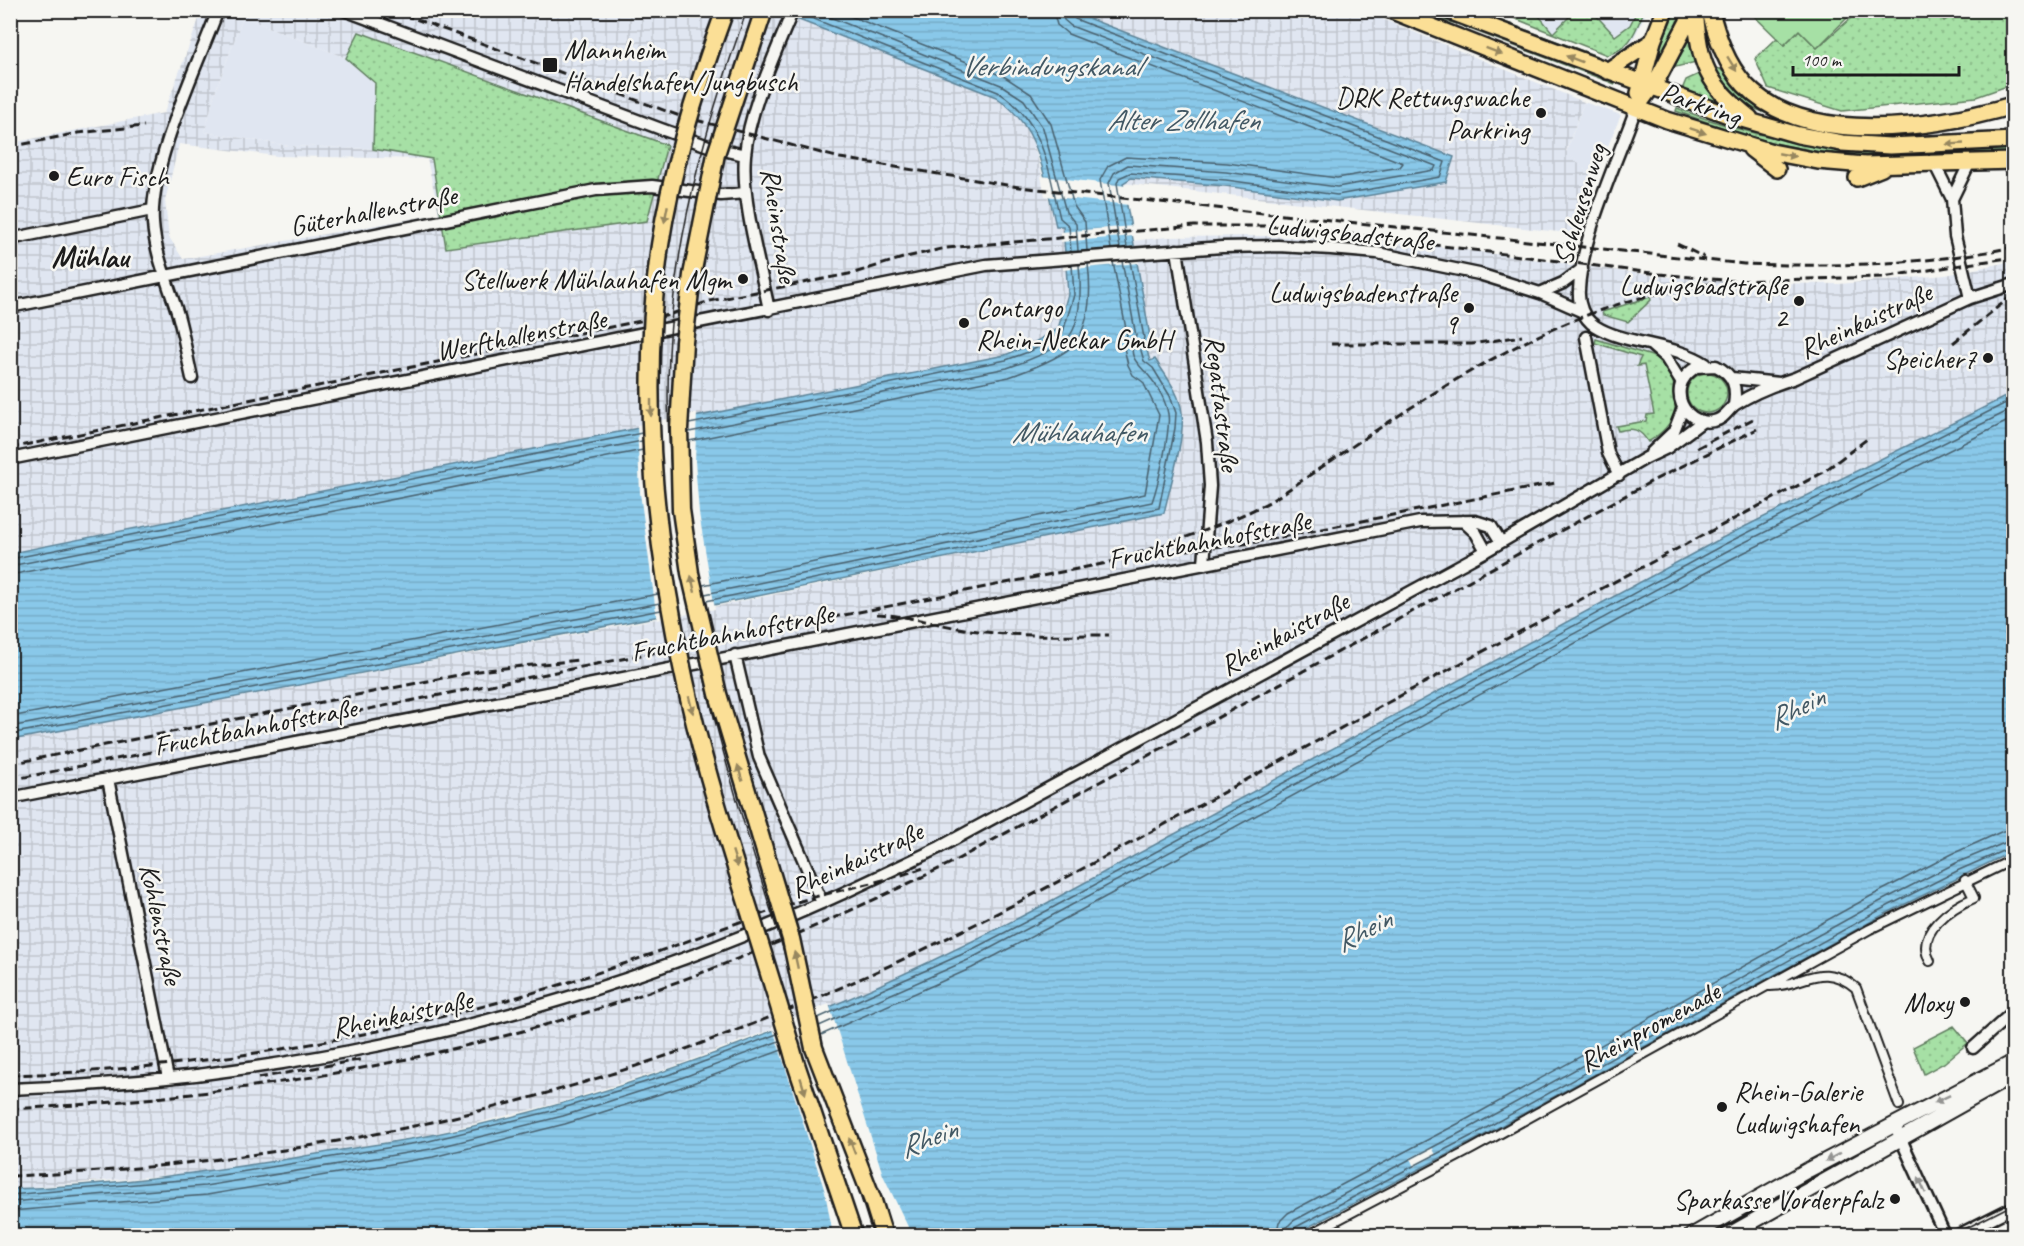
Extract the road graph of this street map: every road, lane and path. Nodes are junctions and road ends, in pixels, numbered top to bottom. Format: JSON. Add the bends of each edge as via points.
{"nodes":[{"id":1,"x":218,"y":10,"type":"edge"},
{"id":2,"x":344,"y":10,"type":"edge"},
{"id":3,"x":725,"y":10,"type":"edge"},
{"id":4,"x":764,"y":10,"type":"edge"},
{"id":5,"x":793,"y":10,"type":"edge"},
{"id":6,"x":1446,"y":10,"type":"edge"},
{"id":7,"x":1665,"y":10,"type":"edge"},
{"id":8,"x":1694,"y":10,"type":"edge"},
{"id":9,"x":1710,"y":10,"type":"edge"},
{"id":10,"x":1403,"y":12,"type":"edge"},
{"id":11,"x":1653,"y":41,"type":"junction"},
{"id":12,"x":1606,"y":71,"type":"junction"},
{"id":13,"x":1647,"y":86,"type":"junction"},
{"id":14,"x":2013,"y":105,"type":"edge"},
{"id":15,"x":1636,"y":108,"type":"junction"},
{"id":16,"x":1757,"y":124,"type":"junction"},
{"id":17,"x":2013,"y":140,"type":"edge"},
{"id":18,"x":1747,"y":145,"type":"junction"},
{"id":19,"x":745,"y":155,"type":"junction"},
{"id":20,"x":2013,"y":161,"type":"edge"},
{"id":21,"x":1969,"y":164,"type":"junction"},
{"id":22,"x":1887,"y":165,"type":"junction"},
{"id":23,"x":1935,"y":165,"type":"junction"},
{"id":24,"x":1777,"y":169,"type":"dead end"},
{"id":25,"x":1857,"y":178,"type":"dead end"},
{"id":26,"x":746,"y":193,"type":"junction"},
{"id":27,"x":1952,"y":199,"type":"junction"},
{"id":28,"x":152,"y":210,"type":"junction"},
{"id":29,"x":10,"y":239,"type":"edge"},
{"id":30,"x":1177,"y":250,"type":"junction"},
{"id":31,"x":1041,"y":261,"type":"joint"},
{"id":32,"x":1582,"y":269,"type":"junction"},
{"id":33,"x":166,"y":276,"type":"junction"},
{"id":34,"x":2013,"y":284,"type":"edge"},
{"id":35,"x":1540,"y":293,"type":"junction"},
{"id":36,"x":1970,"y":298,"type":"junction"},
{"id":37,"x":10,"y":307,"type":"edge"},
{"id":38,"x":769,"y":310,"type":"junction"},
{"id":39,"x":1583,"y":312,"type":"junction"},
{"id":40,"x":1586,"y":337,"type":"dead end"},
{"id":41,"x":1650,"y":344,"type":"junction"},
{"id":42,"x":1706,"y":364,"type":"junction"},
{"id":43,"x":192,"y":378,"type":"dead end"},
{"id":44,"x":1732,"y":378,"type":"junction"},
{"id":45,"x":1681,"y":382,"type":"junction"},
{"id":46,"x":1780,"y":382,"type":"junction"},
{"id":47,"x":1734,"y":405,"type":"junction"},
{"id":48,"x":1683,"y":408,"type":"junction"},
{"id":49,"x":1703,"y":422,"type":"junction"},
{"id":50,"x":1646,"y":458,"type":"junction"},
{"id":51,"x":10,"y":459,"type":"edge"},
{"id":52,"x":1618,"y":475,"type":"junction"},
{"id":53,"x":1463,"y":521,"type":"junction"},
{"id":54,"x":1501,"y":542,"type":"junction"},
{"id":55,"x":1486,"y":551,"type":"junction"},
{"id":56,"x":1204,"y":564,"type":"junction"},
{"id":57,"x":735,"y":655,"type":"junction"},
{"id":58,"x":108,"y":779,"type":"junction"},
{"id":59,"x":10,"y":798,"type":"edge"},
{"id":60,"x":2013,"y":859,"type":"edge"},
{"id":61,"x":1965,"y":880,"type":"junction"},
{"id":62,"x":822,"y":903,"type":"junction"},
{"id":63,"x":1930,"y":961,"type":"dead end"},
{"id":64,"x":1766,"y":986,"type":"junction"},
{"id":65,"x":2013,"y":1011,"type":"edge"},
{"id":66,"x":1973,"y":1048,"type":"dead end"},
{"id":67,"x":2013,"y":1062,"type":"edge"},
{"id":68,"x":2013,"y":1067,"type":"edge"},
{"id":69,"x":2013,"y":1075,"type":"edge"},
{"id":70,"x":168,"y":1078,"type":"junction"},
{"id":71,"x":1993,"y":1081,"type":"junction"},
{"id":72,"x":10,"y":1089,"type":"edge"},
{"id":73,"x":1899,"y":1105,"type":"dead end"},
{"id":74,"x":1894,"y":1124,"type":"junction"},
{"id":75,"x":1900,"y":1137,"type":"junction"},
{"id":76,"x":2013,"y":1207,"type":"edge"},
{"id":77,"x":850,"y":1228,"type":"edge"},
{"id":78,"x":1944,"y":1235,"type":"edge"},
{"id":79,"x":884,"y":1236,"type":"edge"},
{"id":80,"x":1307,"y":1236,"type":"edge"},
{"id":81,"x":1691,"y":1236,"type":"edge"},
{"id":82,"x":1727,"y":1236,"type":"edge"},
{"id":83,"x":1956,"y":1236,"type":"edge"}],
"edges":[{"from":1,"to":28,"type":"street","via":[[171,135]]},
{"from":2,"to":19,"type":"street","via":[[661,129]]},
{"from":3,"to":77,"type":"highway","one_way":true,"bridge":true,"via":[[694,101],[667,210],[655,284],[651,433],[657,514],[676,639],[700,742],[810,1111]]},
{"from":79,"to":4,"type":"highway","one_way":true,"bridge":true,"via":[[814,1048],[791,939],[718,694],[690,573],[681,510],[679,429],[692,275],[716,153]]},
{"from":5,"to":19,"type":"street","name":"Rheinstraße","via":[[754,113]]},
{"from":12,"to":6,"type":"main road","name":"Parkring","one_way":true},
{"from":7,"to":11,"type":"main road"},
{"from":8,"to":13,"type":"main road"},
{"from":8,"to":16,"type":"main road","via":[[1707,74],[1730,102]]},
{"from":9,"to":14,"type":"highway","one_way":true,"via":[[1716,36],[1746,86],[1774,106],[1806,119],[1879,128],[1960,118]]},
{"from":10,"to":15,"type":"main road","name":"Parkring","one_way":true},
{"from":11,"to":12,"type":"main road"},
{"from":11,"to":13,"type":"main road"},
{"from":12,"to":13,"type":"main road","name":"Parkring"},
{"from":13,"to":15,"type":"main road"},
{"from":13,"to":16,"type":"main road","name":"Parkring"},
{"from":15,"to":18,"type":"main road","name":"Parkring","one_way":true},
{"from":15,"to":32,"type":"street","name":"Schleusenweg","via":[[1600,205]]},
{"from":17,"to":16,"type":"main road","name":"Parkring","one_way":true,"via":[[1878,145],[1842,142]]},
{"from":18,"to":22,"type":"main road","name":"Parkring","one_way":true,"via":[[1818,161]]},
{"from":18,"to":24,"type":"main road"},
{"from":19,"to":26,"type":"street","name":"Rheinstraße"},
{"from":20,"to":21,"type":"main road","name":"Parkring"},
{"from":21,"to":23,"type":"main road","name":"Parkring"},
{"from":21,"to":27,"type":"street"},
{"from":22,"to":23,"type":"main road","name":"Parkring"},
{"from":22,"to":25,"type":"main road"},
{"from":23,"to":27,"type":"street"},
{"from":26,"to":33,"type":"street","name":"Güterhallenstraße","via":[[721,195],[652,186],[596,190]]},
{"from":26,"to":38,"type":"street","name":"Rheinstraße"},
{"from":27,"to":36,"type":"street","via":[[1955,236]]},
{"from":28,"to":29,"type":"street"},
{"from":28,"to":33,"type":"street","via":[[155,243]]},
{"from":30,"to":31,"type":"street","name":"Ludwigsbadstraße"},
{"from":30,"to":35,"type":"street","name":"Ludwigsbadstraße","via":[[1278,246],[1377,254],[1479,274]]},
{"from":30,"to":56,"type":"street","name":"Regattastraße","via":[[1207,442],[1210,486]]},
{"from":31,"to":38,"type":"street","name":"Werfthallenstraße","via":[[953,271]]},
{"from":32,"to":35,"type":"street"},
{"from":32,"to":39,"type":"street","name":"Schleusenweg","via":[[1579,290]]},
{"from":33,"to":37,"type":"street","name":"Güterhallenstraße"},
{"from":33,"to":43,"type":"street"},
{"from":34,"to":36,"type":"street","name":"Rheinkaistraße"},
{"from":35,"to":39,"type":"street","name":"Ludwigsbadstraße"},
{"from":36,"to":46,"type":"street","name":"Rheinkaistraße"},
{"from":38,"to":51,"type":"street","name":"Werfthallenstraße"},
{"from":39,"to":41,"type":"street","via":[[1597,327]]},
{"from":40,"to":52,"type":"street","via":[[1608,453]]},
{"from":41,"to":42,"type":"street","via":[[1690,354]]},
{"from":41,"to":45,"type":"street","via":[[1666,358]]},
{"from":42,"to":44,"type":"street","via":[[1725,370]]},
{"from":42,"to":45,"type":"street","via":[[1696,367]]},
{"from":44,"to":46,"type":"street","name":"Rheinkaistraße"},
{"from":44,"to":47,"type":"street","via":[[1736,391]]},
{"from":45,"to":48,"type":"street"},
{"from":46,"to":47,"type":"street","name":"Rheinkaistraße"},
{"from":47,"to":49,"type":"street","via":[[1716,421]]},
{"from":48,"to":49,"type":"street"},
{"from":48,"to":50,"type":"street","name":"Rheinkaistraße","via":[[1674,431]]},
{"from":49,"to":50,"type":"street","name":"Rheinkaistraße"},
{"from":50,"to":52,"type":"street","name":"Rheinkaistraße"},
{"from":52,"to":54,"type":"street","name":"Rheinkaistraße"},
{"from":53,"to":54,"type":"street","name":"Fruchtbahnhofstraße","via":[[1491,526]]},
{"from":53,"to":55,"type":"street","via":[[1476,533]]},
{"from":53,"to":56,"type":"street","name":"Fruchtbahnhofstraße","via":[[1420,522]]},
{"from":54,"to":55,"type":"street","name":"Rheinkaistraße"},
{"from":55,"to":62,"type":"street","name":"Rheinkaistraße","via":[[940,847]]},
{"from":56,"to":57,"type":"street","name":"Fruchtbahnhofstraße"},
{"from":57,"to":58,"type":"street","name":"Fruchtbahnhofstraße"},
{"from":57,"to":62,"type":"street","via":[[759,757]]},
{"from":58,"to":59,"type":"street","name":"Fruchtbahnhofstraße"},
{"from":58,"to":70,"type":"street","name":"Kohlenstraße"},
{"from":60,"to":61,"type":"street","name":"Rheinpromenade"},
{"from":61,"to":63,"type":"street","via":[[1974,898],[1952,909],[1935,926],[1927,945]]},
{"from":61,"to":64,"type":"street","name":"Rheinpromenade"},
{"from":62,"to":70,"type":"street","name":"Rheinkaistraße","via":[[627,978],[499,1016],[337,1053]]},
{"from":64,"to":73,"type":"street","via":[[1785,987],[1807,976],[1822,974],[1841,978],[1856,988]]},
{"from":64,"to":80,"type":"street","name":"Rheinpromenade"},
{"from":65,"to":66,"type":"street"},
{"from":67,"to":71,"type":"main road"},
{"from":68,"to":71,"type":"main road"},
{"from":69,"to":71,"type":"main road"},
{"from":70,"to":72,"type":"street","name":"Rheinkaistraße"},
{"from":71,"to":74,"type":"main road","one_way":true},
{"from":71,"to":75,"type":"main road"},
{"from":74,"to":75,"type":"street"},
{"from":74,"to":81,"type":"main road","one_way":true},
{"from":78,"to":75,"type":"street","one_way":true},
{"from":75,"to":82,"type":"main road"},
{"from":76,"to":83,"type":"street"}]}
